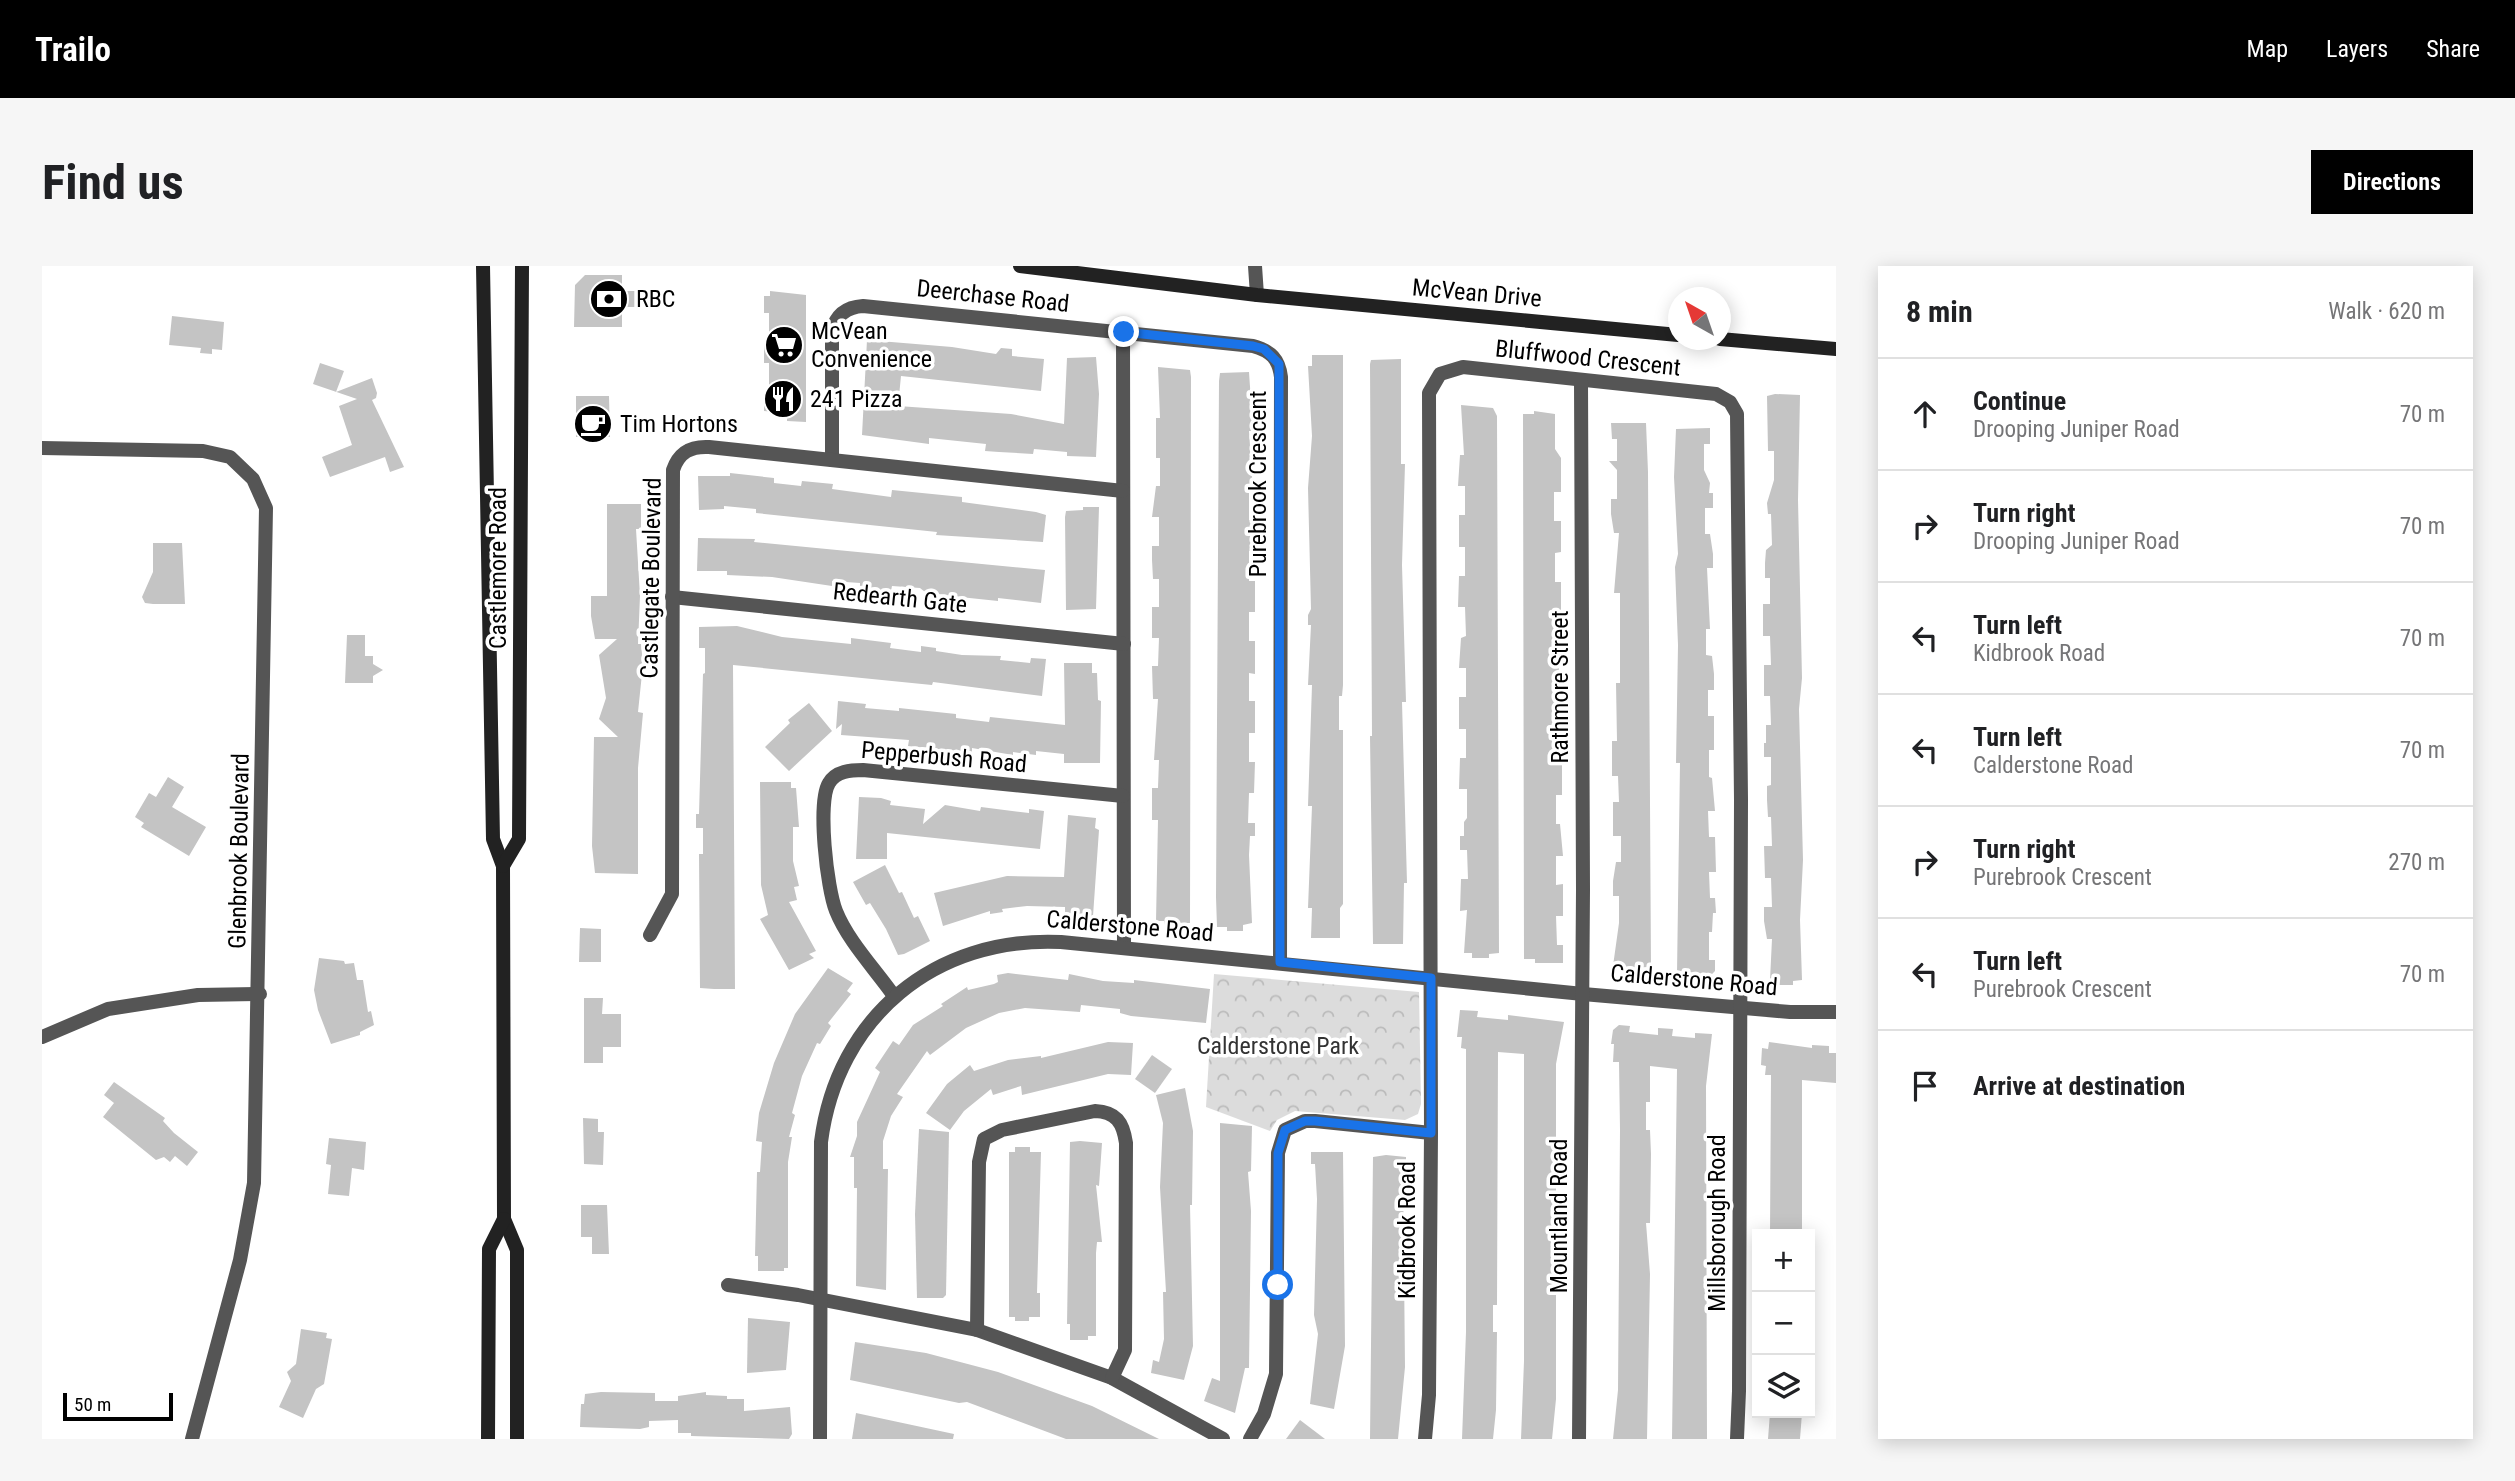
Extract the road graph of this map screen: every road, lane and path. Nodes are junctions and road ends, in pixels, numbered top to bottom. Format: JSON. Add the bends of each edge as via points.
{"nodes":[{"id":1,"x":483,"y":266,"type":"edge"},
{"id":2,"x":522,"y":266,"type":"edge"},
{"id":3,"x":1020,"y":266,"type":"edge"},
{"id":4,"x":1255,"y":266,"type":"edge"},
{"id":5,"x":1256,"y":295,"type":"junction"},
{"id":6,"x":1124,"y":332,"type":"junction"},
{"id":7,"x":1668,"y":334,"type":"edge"},
{"id":8,"x":1731,"y":340,"type":"edge"},
{"id":9,"x":1836,"y":349,"type":"edge"},
{"id":10,"x":1581,"y":381,"type":"junction"},
{"id":11,"x":42,"y":449,"type":"edge"},
{"id":12,"x":832,"y":460,"type":"junction"},
{"id":13,"x":1123,"y":491,"type":"junction"},
{"id":14,"x":672,"y":597,"type":"junction"},
{"id":15,"x":1124,"y":644,"type":"junction"},
{"id":16,"x":1123,"y":796,"type":"junction"},
{"id":17,"x":503,"y":866,"type":"junction"},
{"id":18,"x":650,"y":935,"type":"dead end"},
{"id":19,"x":1124,"y":947,"type":"junction"},
{"id":20,"x":1280,"y":962,"type":"junction"},
{"id":21,"x":1431,"y":978,"type":"junction"},
{"id":22,"x":260,"y":994,"type":"junction"},
{"id":23,"x":1583,"y":994,"type":"junction"},
{"id":24,"x":894,"y":996,"type":"junction"},
{"id":25,"x":1740,"y":1008,"type":"junction"},
{"id":26,"x":1836,"y":1013,"type":"edge"},
{"id":27,"x":42,"y":1037,"type":"edge"},
{"id":28,"x":1431,"y":1133,"type":"junction"},
{"id":29,"x":504,"y":1219,"type":"junction"},
{"id":30,"x":728,"y":1285,"type":"dead end"},
{"id":31,"x":820,"y":1299,"type":"junction"},
{"id":32,"x":977,"y":1329,"type":"junction"},
{"id":33,"x":1112,"y":1378,"type":"junction"},
{"id":34,"x":192,"y":1439,"type":"edge"},
{"id":35,"x":488,"y":1439,"type":"edge"},
{"id":36,"x":517,"y":1439,"type":"edge"},
{"id":37,"x":820,"y":1439,"type":"edge"},
{"id":38,"x":1223,"y":1439,"type":"edge"},
{"id":39,"x":1250,"y":1439,"type":"edge"},
{"id":40,"x":1425,"y":1439,"type":"edge"},
{"id":41,"x":1579,"y":1439,"type":"edge"},
{"id":42,"x":1737,"y":1439,"type":"edge"}],
"edges":[{"from":1,"to":17,"type":"main road","name":"Castlemore Road","via":[[493,839]]},
{"from":2,"to":17,"type":"main road","name":"Castlemore Road","via":[[519,839]]},
{"from":3,"to":5,"type":"main road","name":"McVean Drive"},
{"from":4,"to":5,"type":"street"},
{"from":5,"to":7,"type":"main road","name":"McVean Drive"},
{"from":6,"to":12,"type":"street","name":"Deerchase Road","via":[[863,306],[847,309],[832,331]]},
{"from":6,"to":13,"type":"street"},
{"from":6,"to":20,"type":"street","name":"Purebrook Crescent","via":[[1253,346],[1264,349],[1279,364]]},
{"from":8,"to":9,"type":"main road"},
{"from":10,"to":21,"type":"street","name":"Bluffwood Crescent","via":[[1463,368],[1440,374],[1429,393]]},
{"from":10,"to":23,"type":"street","name":"Rathmore Street"},
{"from":10,"to":25,"type":"street","name":"Bluffwood Crescent","via":[[1716,394],[1730,402],[1737,414]]},
{"from":11,"to":22,"type":"street","name":"Glenbrook Boulevard","via":[[203,451],[230,457],[253,479],[266,508]]},
{"from":12,"to":13,"type":"street","name":"Castlegate Boulevard"},
{"from":12,"to":14,"type":"street","name":"Castlegate Boulevard","via":[[703,447],[681,454],[673,470]]},
{"from":13,"to":15,"type":"street"},
{"from":14,"to":15,"type":"street","name":"Redearth Gate"},
{"from":14,"to":18,"type":"street","name":"Castlegate Boulevard","via":[[672,894]]},
{"from":15,"to":16,"type":"street"},
{"from":16,"to":19,"type":"street"},
{"from":16,"to":24,"type":"street","name":"Pepperbush Road","via":[[863,770],[838,775],[825,796],[825,874],[844,926]]},
{"from":17,"to":29,"type":"main road","name":"Castlemore Road"},
{"from":19,"to":20,"type":"street","name":"Calderstone Road"},
{"from":19,"to":24,"type":"street","name":"Calderstone Road","via":[[1038,941],[1007,944],[958,957]]},
{"from":20,"to":21,"type":"street","name":"Calderstone Road"},
{"from":21,"to":23,"type":"street","name":"Calderstone Road"},
{"from":21,"to":28,"type":"street","name":"Kidbrook Road"},
{"from":22,"to":27,"type":"street","via":[[198,995],[108,1009]]},
{"from":22,"to":34,"type":"street","name":"Glenbrook Boulevard","via":[[254,1183],[240,1260]]},
{"from":23,"to":25,"type":"street","name":"Calderstone Road"},
{"from":23,"to":41,"type":"street","name":"Mountland Road"},
{"from":24,"to":31,"type":"street","name":"Calderstone Road","via":[[856,1041],[827,1107],[821,1142]]},
{"from":25,"to":26,"type":"street","name":"Calderstone Road"},
{"from":25,"to":42,"type":"street","name":"Millsborough Road"},
{"from":28,"to":39,"type":"street","via":[[1315,1121],[1285,1130],[1278,1153],[1276,1374],[1264,1414]]},
{"from":28,"to":40,"type":"street","name":"Kidbrook Road"},
{"from":29,"to":35,"type":"main road","name":"Castlemore Road","via":[[489,1249]]},
{"from":29,"to":36,"type":"main road","name":"Castlemore Road","via":[[517,1250]]},
{"from":30,"to":31,"type":"street"},
{"from":31,"to":32,"type":"street"},
{"from":31,"to":37,"type":"street","name":"Calderstone Road"},
{"from":32,"to":33,"type":"street"},
{"from":32,"to":33,"type":"street","via":[[979,1162],[984,1139],[1002,1130],[1108,1112],[1119,1119],[1126,1143],[1125,1350]]},
{"from":33,"to":38,"type":"street"}]}
